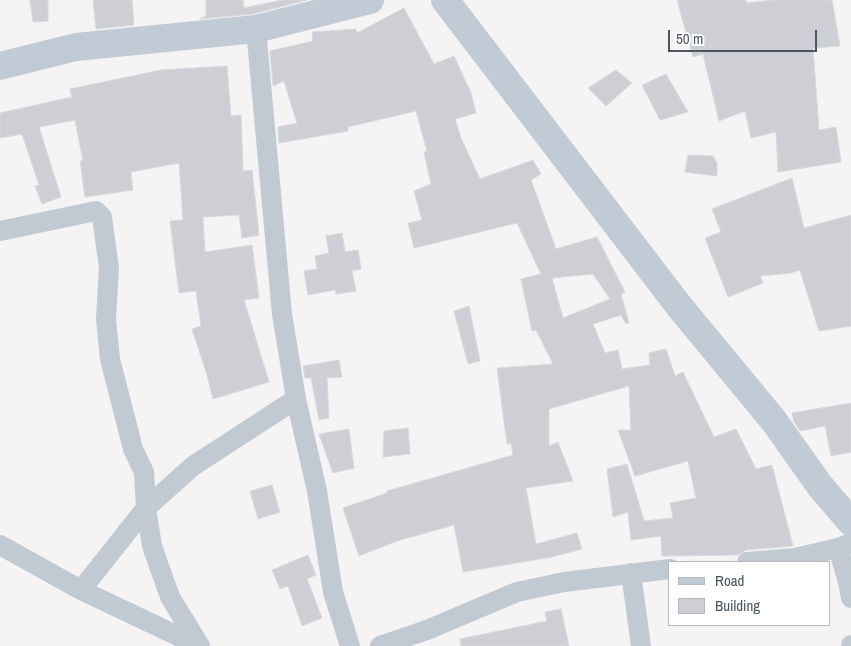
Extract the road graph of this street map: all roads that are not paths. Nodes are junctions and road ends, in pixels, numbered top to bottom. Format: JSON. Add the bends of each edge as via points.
{"nodes":[{"id":1,"x":370,"y":0,"type":"edge"},
{"id":2,"x":445,"y":0,"type":"edge"},
{"id":3,"x":256,"y":29,"type":"junction"},
{"id":4,"x":0,"y":66,"type":"edge"},
{"id":5,"x":0,"y":231,"type":"edge"},
{"id":6,"x":296,"y":399,"type":"junction"},
{"id":7,"x":146,"y":508,"type":"junction"},
{"id":8,"x":851,"y":522,"type":"edge"},
{"id":9,"x":0,"y":545,"type":"edge"},
{"id":10,"x":844,"y":546,"type":"edge"},
{"id":11,"x":758,"y":561,"type":"edge"},
{"id":12,"x":668,"y":570,"type":"edge"},
{"id":13,"x":630,"y":573,"type":"junction"},
{"id":14,"x":81,"y":590,"type":"junction"},
{"id":15,"x":851,"y":598,"type":"edge"},
{"id":16,"x":200,"y":646,"type":"edge"},
{"id":17,"x":350,"y":646,"type":"edge"},
{"id":18,"x":380,"y":646,"type":"edge"},
{"id":19,"x":641,"y":646,"type":"edge"}],
"edges":[{"from":1,"to":3,"type":"street"},
{"from":2,"to":8,"type":"street","via":[[673,298],[774,421],[820,486]]},
{"from":3,"to":4,"type":"street","via":[[76,47]]},
{"from":3,"to":6,"type":"street","via":[[282,314]]},
{"from":5,"to":7,"type":"street","via":[[96,211],[102,217],[109,268],[106,319],[110,359],[133,449],[144,472]]},
{"from":6,"to":7,"type":"street","via":[[193,466]]},
{"from":6,"to":17,"type":"street","via":[[317,491],[333,592]]},
{"from":7,"to":14,"type":"street"},
{"from":7,"to":16,"type":"street","via":[[152,546],[170,597]]},
{"from":9,"to":14,"type":"street"},
{"from":10,"to":11,"type":"street","via":[[795,558]]},
{"from":10,"to":15,"type":"street"},
{"from":12,"to":13,"type":"street"},
{"from":13,"to":18,"type":"street","via":[[517,592],[428,630]]},
{"from":13,"to":19,"type":"street"},
{"from":14,"to":16,"type":"street"}]}
